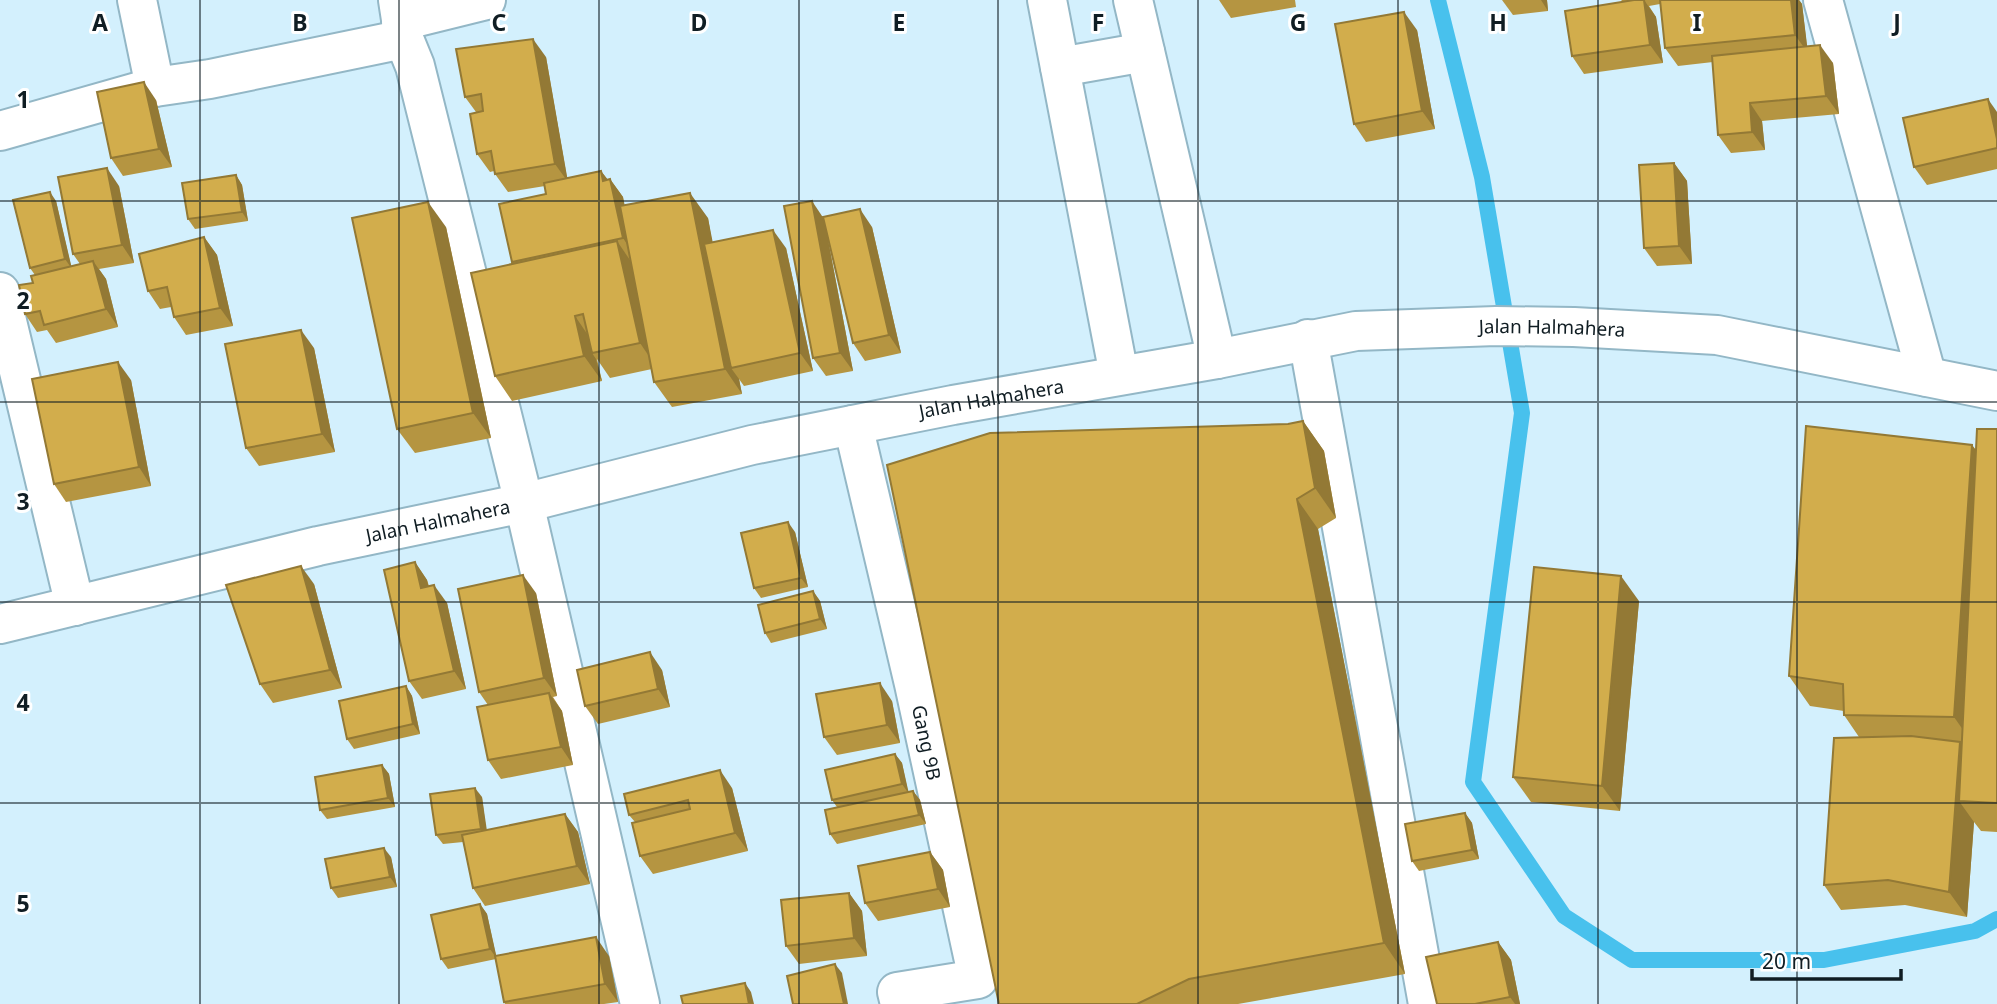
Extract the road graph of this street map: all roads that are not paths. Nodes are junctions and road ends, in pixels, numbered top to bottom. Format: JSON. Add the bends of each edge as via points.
{"nodes":[{"id":1,"x":137,"y":0,"type":"edge"},
{"id":2,"x":486,"y":0,"type":"edge"},
{"id":3,"x":1047,"y":0,"type":"edge"},
{"id":4,"x":1133,"y":0,"type":"edge"},
{"id":5,"x":1823,"y":0,"type":"edge"},
{"id":6,"x":401,"y":20,"type":"edge"},
{"id":7,"x":1145,"y":52,"type":"junction"},
{"id":8,"x":1060,"y":67,"type":"junction"},
{"id":9,"x":155,"y":87,"type":"junction"},
{"id":10,"x":0,"y":131,"type":"edge"},
{"id":11,"x":0,"y":292,"type":"edge"},
{"id":12,"x":1308,"y":340,"type":"junction"},
{"id":13,"x":1217,"y":359,"type":"junction"},
{"id":14,"x":1119,"y":375,"type":"junction"},
{"id":15,"x":1927,"y":377,"type":"junction"},
{"id":16,"x":1997,"y":391,"type":"edge"},
{"id":17,"x":853,"y":425,"type":"junction"},
{"id":18,"x":524,"y":503,"type":"junction"},
{"id":19,"x":75,"y":606,"type":"junction"},
{"id":20,"x":0,"y":624,"type":"edge"},
{"id":21,"x":899,"y":998,"type":"edge"},
{"id":22,"x":640,"y":1004,"type":"edge"},
{"id":23,"x":1428,"y":1004,"type":"edge"}],
"edges":[{"from":1,"to":9,"type":"street"},
{"from":2,"to":6,"type":"street"},
{"from":3,"to":8,"type":"street"},
{"from":4,"to":7,"type":"street"},
{"from":5,"to":15,"type":"street"},
{"from":6,"to":9,"type":"street","via":[[210,79]]},
{"from":6,"to":18,"type":"street"},
{"from":7,"to":8,"type":"street"},
{"from":7,"to":13,"type":"street"},
{"from":8,"to":14,"type":"street"},
{"from":9,"to":10,"type":"street"},
{"from":11,"to":19,"type":"street"},
{"from":12,"to":13,"type":"street","name":"Jalan Halmahera"},
{"from":12,"to":15,"type":"street","name":"Jalan Halmahera","via":[[1356,331],[1496,327],[1717,335]]},
{"from":12,"to":23,"type":"street"},
{"from":13,"to":14,"type":"street","name":"Jalan Halmahera"},
{"from":14,"to":17,"type":"street","name":"Jalan Halmahera"},
{"from":15,"to":16,"type":"street","name":"Jalan Halmahera"},
{"from":17,"to":18,"type":"street","name":"Jalan Halmahera","via":[[752,445]]},
{"from":17,"to":21,"type":"street","name":"Gang 9B","via":[[978,979]]},
{"from":18,"to":19,"type":"street","name":"Jalan Halmahera","via":[[318,546]]},
{"from":18,"to":22,"type":"street"},
{"from":19,"to":20,"type":"street","name":"Jalan Halmahera"}]}
